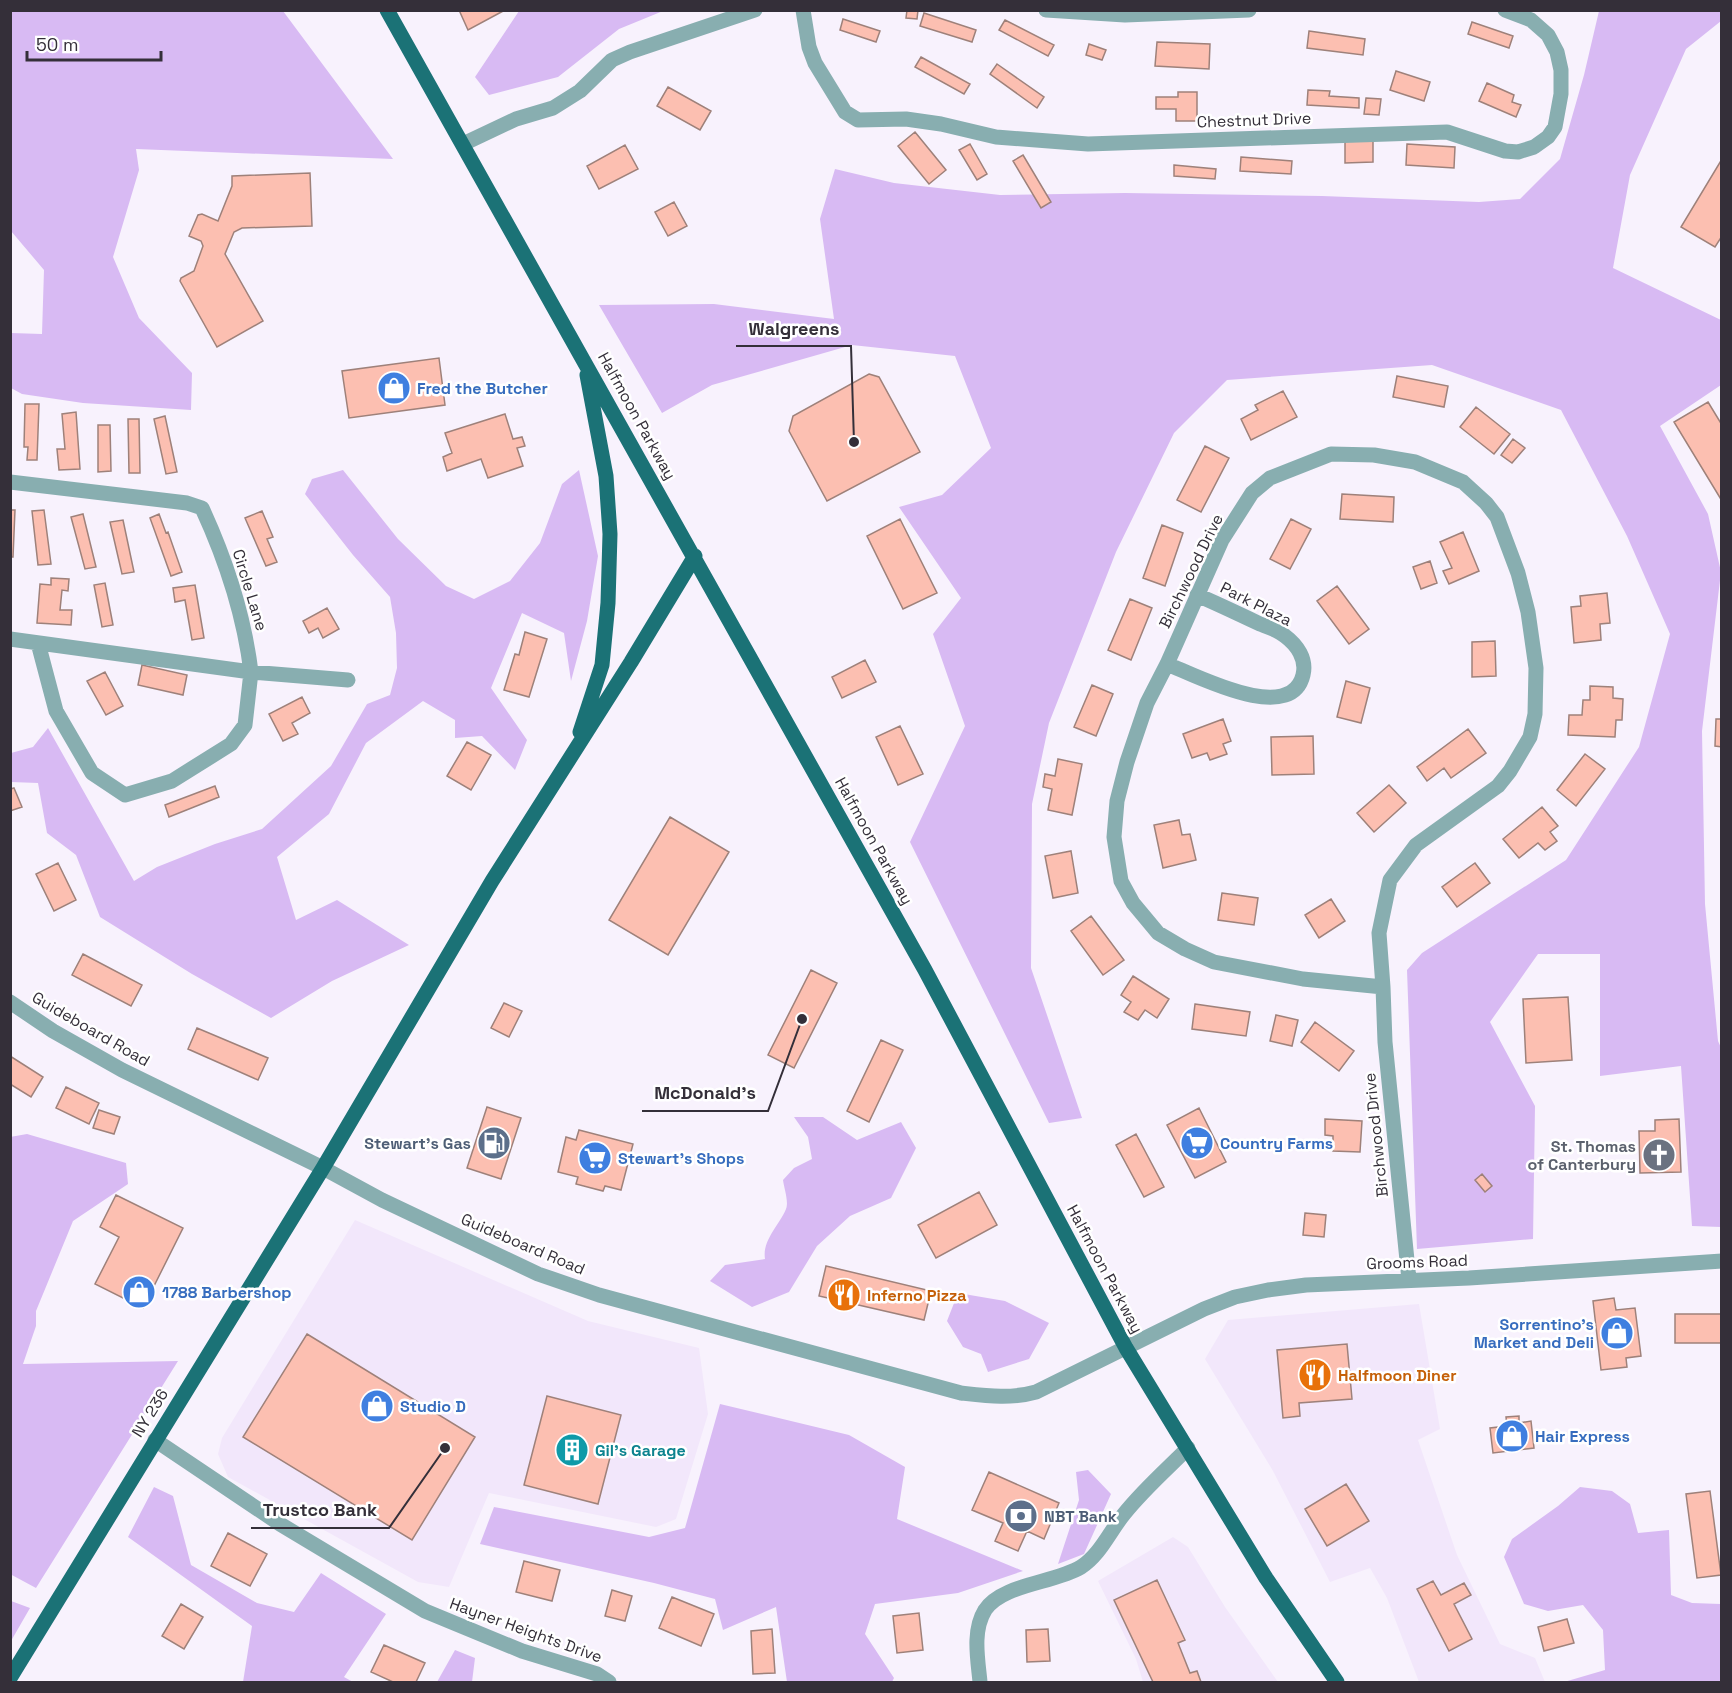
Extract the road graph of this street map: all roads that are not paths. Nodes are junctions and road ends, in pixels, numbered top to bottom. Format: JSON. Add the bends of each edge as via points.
{"nodes":[{"id":1,"x":387,"y":10,"type":"edge"},
{"id":2,"x":755,"y":10,"type":"edge"},
{"id":3,"x":803,"y":10,"type":"edge"},
{"id":4,"x":1046,"y":10,"type":"edge"},
{"id":5,"x":1249,"y":10,"type":"edge"},
{"id":6,"x":1505,"y":10,"type":"edge"},
{"id":7,"x":1056,"y":11,"type":"edge"},
{"id":8,"x":1181,"y":12,"type":"edge"},
{"id":9,"x":463,"y":144,"type":"junction"},
{"id":10,"x":584,"y":360,"type":"junction"},
{"id":11,"x":10,"y":482,"type":"edge"},
{"id":12,"x":695,"y":556,"type":"junction"},
{"id":13,"x":1197,"y":595,"type":"junction"},
{"id":14,"x":10,"y":639,"type":"edge"},
{"id":15,"x":38,"y":643,"type":"junction"},
{"id":16,"x":1167,"y":664,"type":"junction"},
{"id":17,"x":251,"y":672,"type":"junction"},
{"id":18,"x":348,"y":680,"type":"dead end"},
{"id":19,"x":574,"y":751,"type":"junction"},
{"id":20,"x":1383,"y":987,"type":"junction"},
{"id":21,"x":10,"y":1002,"type":"edge"},
{"id":22,"x":323,"y":1168,"type":"junction"},
{"id":23,"x":1722,"y":1261,"type":"edge"},
{"id":24,"x":1409,"y":1280,"type":"junction"},
{"id":25,"x":1126,"y":1348,"type":"junction"},
{"id":26,"x":155,"y":1440,"type":"junction"},
{"id":27,"x":1188,"y":1448,"type":"junction"},
{"id":28,"x":10,"y":1678,"type":"edge"},
{"id":29,"x":609,"y":1683,"type":"edge"},
{"id":30,"x":980,"y":1683,"type":"edge"},
{"id":31,"x":1337,"y":1683,"type":"edge"}],
"edges":[{"from":1,"to":9,"type":"main road","name":"Halfmoon Parkway"},
{"from":2,"to":9,"type":"street","via":[[612,60],[580,91],[553,108],[516,119]]},
{"from":3,"to":6,"type":"street","name":"Chestnut Drive","via":[[815,63],[845,112],[858,120],[906,119],[996,137],[1088,144],[1447,132],[1518,152],[1534,147],[1555,127],[1561,70],[1548,35],[1531,20]]},
{"from":4,"to":7,"type":"street"},
{"from":5,"to":8,"type":"street"},
{"from":7,"to":8,"type":"street","via":[[1125,15]]},
{"from":9,"to":10,"type":"main road","name":"Halfmoon Parkway"},
{"from":10,"to":12,"type":"main road","name":"Halfmoon Parkway"},
{"from":10,"to":19,"type":"main road","via":[[606,476],[610,534],[602,665]]},
{"from":11,"to":17,"type":"street","name":"Circle Lane","via":[[187,502],[202,508],[240,610]]},
{"from":12,"to":19,"type":"main road","number":"NY 236"},
{"from":12,"to":25,"type":"main road","name":"Halfmoon Parkway","via":[[925,970]]},
{"from":13,"to":16,"type":"street","name":"Birchwood Drive"},
{"from":13,"to":16,"type":"street","name":"Park Plaza","via":[[1284,634],[1305,661],[1303,676],[1286,695],[1247,696]]},
{"from":13,"to":20,"type":"street","name":"Birchwood Drive","via":[[1222,540],[1252,493],[1270,478],[1332,454],[1374,455],[1415,462],[1463,482],[1497,517],[1528,612],[1536,668],[1530,737],[1498,786],[1416,845],[1390,880],[1379,933]]},
{"from":14,"to":15,"type":"street"},
{"from":15,"to":17,"type":"street"},
{"from":15,"to":17,"type":"street","via":[[56,711],[92,773],[124,795],[172,781],[231,744],[245,725]]},
{"from":16,"to":20,"type":"street","name":"Birchwood Drive","via":[[1148,703],[1117,801],[1117,862],[1121,881],[1133,903],[1158,933],[1214,962],[1303,979]]},
{"from":17,"to":18,"type":"street"},
{"from":19,"to":22,"type":"main road","number":"NY 236","via":[[492,881]]},
{"from":20,"to":24,"type":"street","name":"Birchwood Drive"},
{"from":21,"to":22,"type":"street","name":"Guideboard Road","via":[[122,1070]]},
{"from":22,"to":25,"type":"street","name":"Guideboard Road","via":[[381,1200],[538,1274],[599,1295],[962,1393],[996,1397],[1036,1392]]},
{"from":22,"to":26,"type":"main road","name":"NY 236","number":"NY 236"},
{"from":23,"to":24,"type":"street","name":"Grooms Road"},
{"from":24,"to":25,"type":"street","name":"Grooms Road","via":[[1306,1285],[1235,1297]]},
{"from":25,"to":27,"type":"main road","name":"Halfmoon Parkway"},
{"from":26,"to":28,"type":"main road","name":"NY 236","number":"NY 236"},
{"from":26,"to":29,"type":"street","name":"Hayner Heights Drive","via":[[280,1524],[425,1611],[522,1651],[597,1674]]},
{"from":27,"to":30,"type":"street","via":[[1125,1513],[1093,1557],[1080,1568],[1010,1593],[986,1609],[976,1640]]},
{"from":27,"to":31,"type":"main road","name":"Halfmoon Parkway","via":[[1266,1578]]}]}
